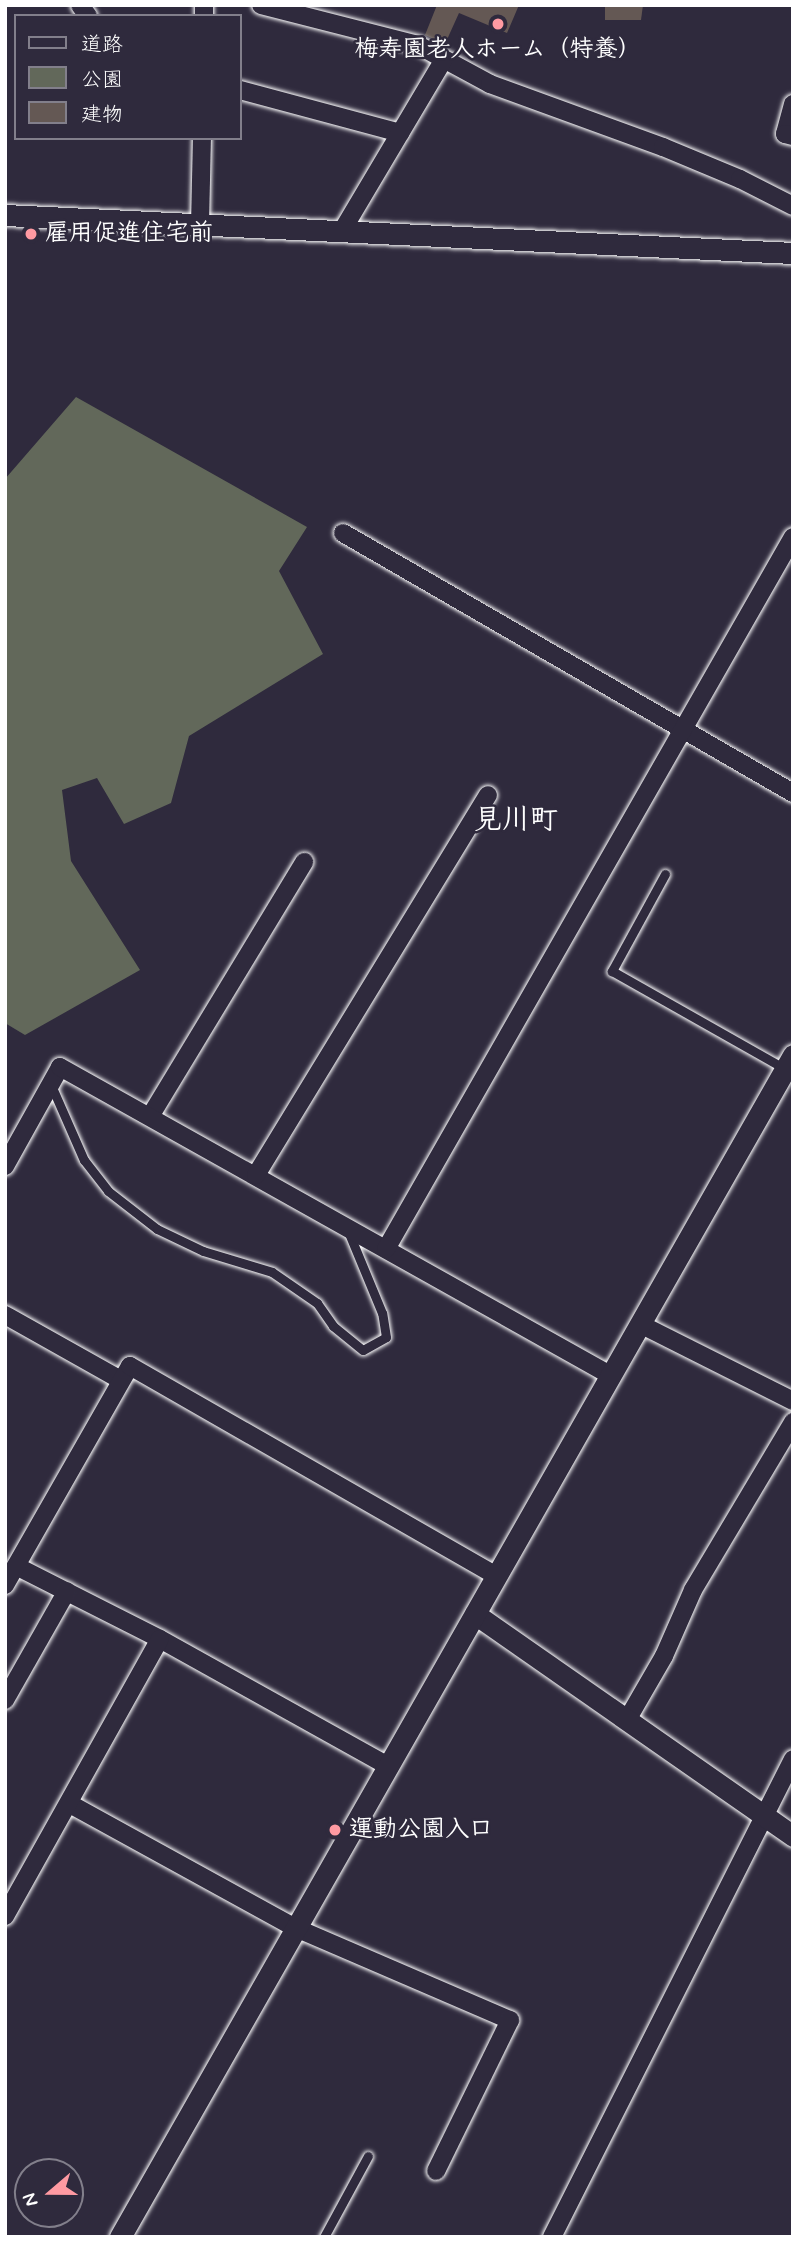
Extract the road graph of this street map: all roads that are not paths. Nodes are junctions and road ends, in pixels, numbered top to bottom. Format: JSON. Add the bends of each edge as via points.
{"nodes":[{"id":1,"x":261,"y":5,"type":"edge"},
{"id":2,"x":304,"y":11,"type":"edge"},
{"id":3,"x":443,"y":61,"type":"junction"},
{"id":4,"x":242,"y":91,"type":"edge"},
{"id":5,"x":793,"y":104,"type":"edge"},
{"id":6,"x":400,"y":133,"type":"junction"},
{"id":7,"x":793,"y":136,"type":"edge"},
{"id":8,"x":202,"y":140,"type":"edge"},
{"id":9,"x":793,"y":206,"type":"edge"},
{"id":10,"x":5,"y":215,"type":"edge"},
{"id":11,"x":200,"y":224,"type":"junction"},
{"id":12,"x":342,"y":231,"type":"junction"},
{"id":13,"x":793,"y":253,"type":"edge"},
{"id":14,"x":343,"y":533,"type":"dead end"},
{"id":15,"x":793,"y":537,"type":"edge"},
{"id":16,"x":681,"y":731,"type":"junction"},
{"id":17,"x":793,"y":793,"type":"edge"},
{"id":18,"x":488,"y":795,"type":"dead end"},
{"id":19,"x":304,"y":862,"type":"dead end"},
{"id":20,"x":665,"y":874,"type":"dead end"},
{"id":21,"x":789,"y":1062,"type":"edge"},
{"id":22,"x":51,"y":1084,"type":"junction"},
{"id":23,"x":151,"y":1115,"type":"junction"},
{"id":24,"x":5,"y":1166,"type":"edge"},
{"id":25,"x":257,"y":1175,"type":"junction"},
{"id":26,"x":346,"y":1226,"type":"junction"},
{"id":27,"x":386,"y":1249,"type":"junction"},
{"id":28,"x":5,"y":1315,"type":"edge"},
{"id":29,"x":640,"y":1324,"type":"junction"},
{"id":30,"x":610,"y":1375,"type":"junction"},
{"id":31,"x":121,"y":1380,"type":"junction"},
{"id":32,"x":793,"y":1401,"type":"edge"},
{"id":33,"x":791,"y":1428,"type":"edge"},
{"id":34,"x":16,"y":1566,"type":"junction"},
{"id":35,"x":496,"y":1576,"type":"junction"},
{"id":36,"x":5,"y":1585,"type":"edge"},
{"id":37,"x":67,"y":1591,"type":"junction"},
{"id":38,"x":475,"y":1614,"type":"junction"},
{"id":39,"x":160,"y":1639,"type":"junction"},
{"id":40,"x":5,"y":1700,"type":"edge"},
{"id":41,"x":627,"y":1720,"type":"junction"},
{"id":42,"x":793,"y":1759,"type":"edge"},
{"id":43,"x":388,"y":1766,"type":"junction"},
{"id":44,"x":70,"y":1804,"type":"junction"},
{"id":45,"x":764,"y":1816,"type":"junction"},
{"id":46,"x":793,"y":1836,"type":"edge"},
{"id":47,"x":5,"y":1916,"type":"edge"},
{"id":48,"x":296,"y":1928,"type":"junction"},
{"id":49,"x":368,"y":2156,"type":"dead end"},
{"id":50,"x":436,"y":2171,"type":"dead end"},
{"id":51,"x":120,"y":2237,"type":"edge"},
{"id":52,"x":324,"y":2237,"type":"edge"},
{"id":53,"x":551,"y":2237,"type":"edge"}],
"edges":[{"from":1,"to":2,"type":"street"},
{"from":2,"to":3,"type":"street","via":[[418,45]]},
{"from":3,"to":6,"type":"street"},
{"from":3,"to":9,"type":"street","via":[[490,85],[663,147]]},
{"from":4,"to":6,"type":"street"},
{"from":5,"to":7,"type":"street","via":[[785,134]]},
{"from":6,"to":12,"type":"street"},
{"from":8,"to":11,"type":"street"},
{"from":10,"to":11,"type":"street"},
{"from":11,"to":12,"type":"street"},
{"from":12,"to":13,"type":"street"},
{"from":14,"to":16,"type":"street"},
{"from":15,"to":16,"type":"street"},
{"from":16,"to":17,"type":"street"},
{"from":16,"to":27,"type":"street"},
{"from":18,"to":25,"type":"street"},
{"from":19,"to":23,"type":"street"},
{"from":20,"to":21,"type":"lane","via":[[612,971]]},
{"from":21,"to":29,"type":"street"},
{"from":22,"to":23,"type":"street","via":[[60,1067]]},
{"from":22,"to":24,"type":"street"},
{"from":22,"to":26,"type":"lane","via":[[84,1160],[108,1191],[157,1229],[203,1251],[272,1272],[317,1303],[333,1326],[363,1350],[386,1337],[382,1313]]},
{"from":23,"to":25,"type":"street"},
{"from":25,"to":26,"type":"street"},
{"from":26,"to":27,"type":"street"},
{"from":27,"to":30,"type":"street"},
{"from":28,"to":31,"type":"street"},
{"from":29,"to":30,"type":"street"},
{"from":29,"to":32,"type":"street"},
{"from":30,"to":35,"type":"street"},
{"from":31,"to":34,"type":"street"},
{"from":31,"to":35,"type":"street","via":[[130,1366]]},
{"from":33,"to":41,"type":"street","via":[[693,1590],[664,1657]]},
{"from":34,"to":36,"type":"street"},
{"from":34,"to":37,"type":"street"},
{"from":35,"to":38,"type":"street"},
{"from":37,"to":39,"type":"street"},
{"from":37,"to":40,"type":"street"},
{"from":38,"to":41,"type":"street"},
{"from":38,"to":43,"type":"street"},
{"from":39,"to":43,"type":"street"},
{"from":39,"to":44,"type":"street"},
{"from":41,"to":45,"type":"street"},
{"from":42,"to":45,"type":"street"},
{"from":43,"to":48,"type":"street"},
{"from":44,"to":47,"type":"street"},
{"from":44,"to":48,"type":"street"},
{"from":45,"to":46,"type":"street"},
{"from":45,"to":53,"type":"street"},
{"from":48,"to":50,"type":"street","via":[[510,2020]]},
{"from":48,"to":51,"type":"street"},
{"from":49,"to":52,"type":"lane"}]}
